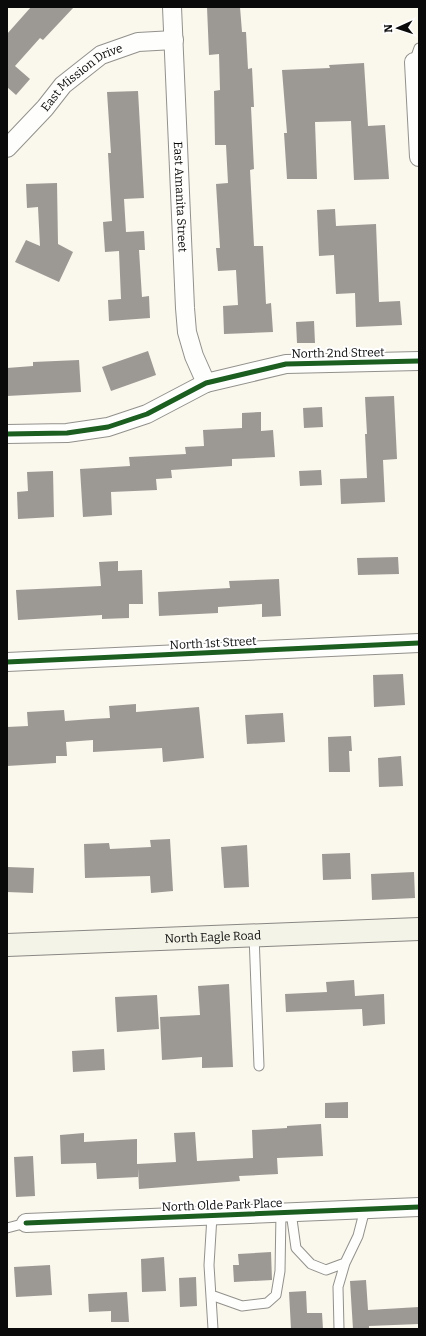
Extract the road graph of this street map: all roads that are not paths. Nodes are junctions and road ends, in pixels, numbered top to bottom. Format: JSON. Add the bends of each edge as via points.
{"nodes":[{"id":1,"x":172,"y":7,"type":"edge"},
{"id":2,"x":174,"y":40,"type":"junction"},
{"id":3,"x":417,"y":64,"type":"edge"},
{"id":4,"x":7,"y":148,"type":"edge"},
{"id":5,"x":419,"y":157,"type":"edge"},
{"id":6,"x":419,"y":361,"type":"edge"},
{"id":7,"x":206,"y":383,"type":"junction"},
{"id":8,"x":7,"y":434,"type":"edge"},
{"id":9,"x":419,"y":643,"type":"edge"},
{"id":10,"x":7,"y":662,"type":"edge"},
{"id":11,"x":419,"y":929,"type":"edge"},
{"id":12,"x":254,"y":935,"type":"junction"},
{"id":13,"x":7,"y":945,"type":"edge"},
{"id":14,"x":259,"y":1066,"type":"dead end"},
{"id":15,"x":419,"y":1207,"type":"edge"},
{"id":16,"x":365,"y":1209,"type":"junction"},
{"id":17,"x":286,"y":1212,"type":"junction"},
{"id":18,"x":212,"y":1216,"type":"junction"},
{"id":19,"x":26,"y":1223,"type":"joint"},
{"id":20,"x":7,"y":1228,"type":"edge"},
{"id":21,"x":345,"y":1262,"type":"junction"},
{"id":22,"x":211,"y":1295,"type":"junction"},
{"id":23,"x":213,"y":1329,"type":"edge"},
{"id":24,"x":339,"y":1329,"type":"edge"}],
"edges":[{"from":1,"to":2,"type":"street","name":"East Amanita Street"},
{"from":2,"to":4,"type":"street","name":"East Mission Drive","via":[[138,42],[100,55],[64,85]]},
{"from":2,"to":7,"type":"street","name":"East Amanita Street","via":[[184,308],[194,356]]},
{"from":3,"to":5,"type":"street"},
{"from":6,"to":7,"type":"street","name":"North 2nd Street","via":[[286,364]]},
{"from":7,"to":8,"type":"street","name":"North 2nd Street","via":[[147,414],[108,428],[67,433]]},
{"from":9,"to":10,"type":"street","name":"North 1st Street"},
{"from":11,"to":12,"type":"main road","name":"North Eagle Road"},
{"from":12,"to":13,"type":"main road","name":"North Eagle Road"},
{"from":12,"to":14,"type":"lane"},
{"from":15,"to":16,"type":"street","name":"North Olde Park Place"},
{"from":16,"to":17,"type":"street","name":"North Olde Park Place"},
{"from":16,"to":21,"type":"lane","via":[[358,1236]]},
{"from":17,"to":18,"type":"street","name":"North Olde Park Place"},
{"from":17,"to":21,"type":"lane","via":[[296,1248],[311,1264],[326,1270]]},
{"from":17,"to":22,"type":"lane","via":[[276,1295],[267,1303],[242,1306]]},
{"from":18,"to":19,"type":"street","name":"North Olde Park Place"},
{"from":18,"to":22,"type":"lane","via":[[209,1265]]},
{"from":19,"to":20,"type":"lane"},
{"from":21,"to":24,"type":"lane","via":[[338,1287]]},
{"from":22,"to":23,"type":"lane"}]}
